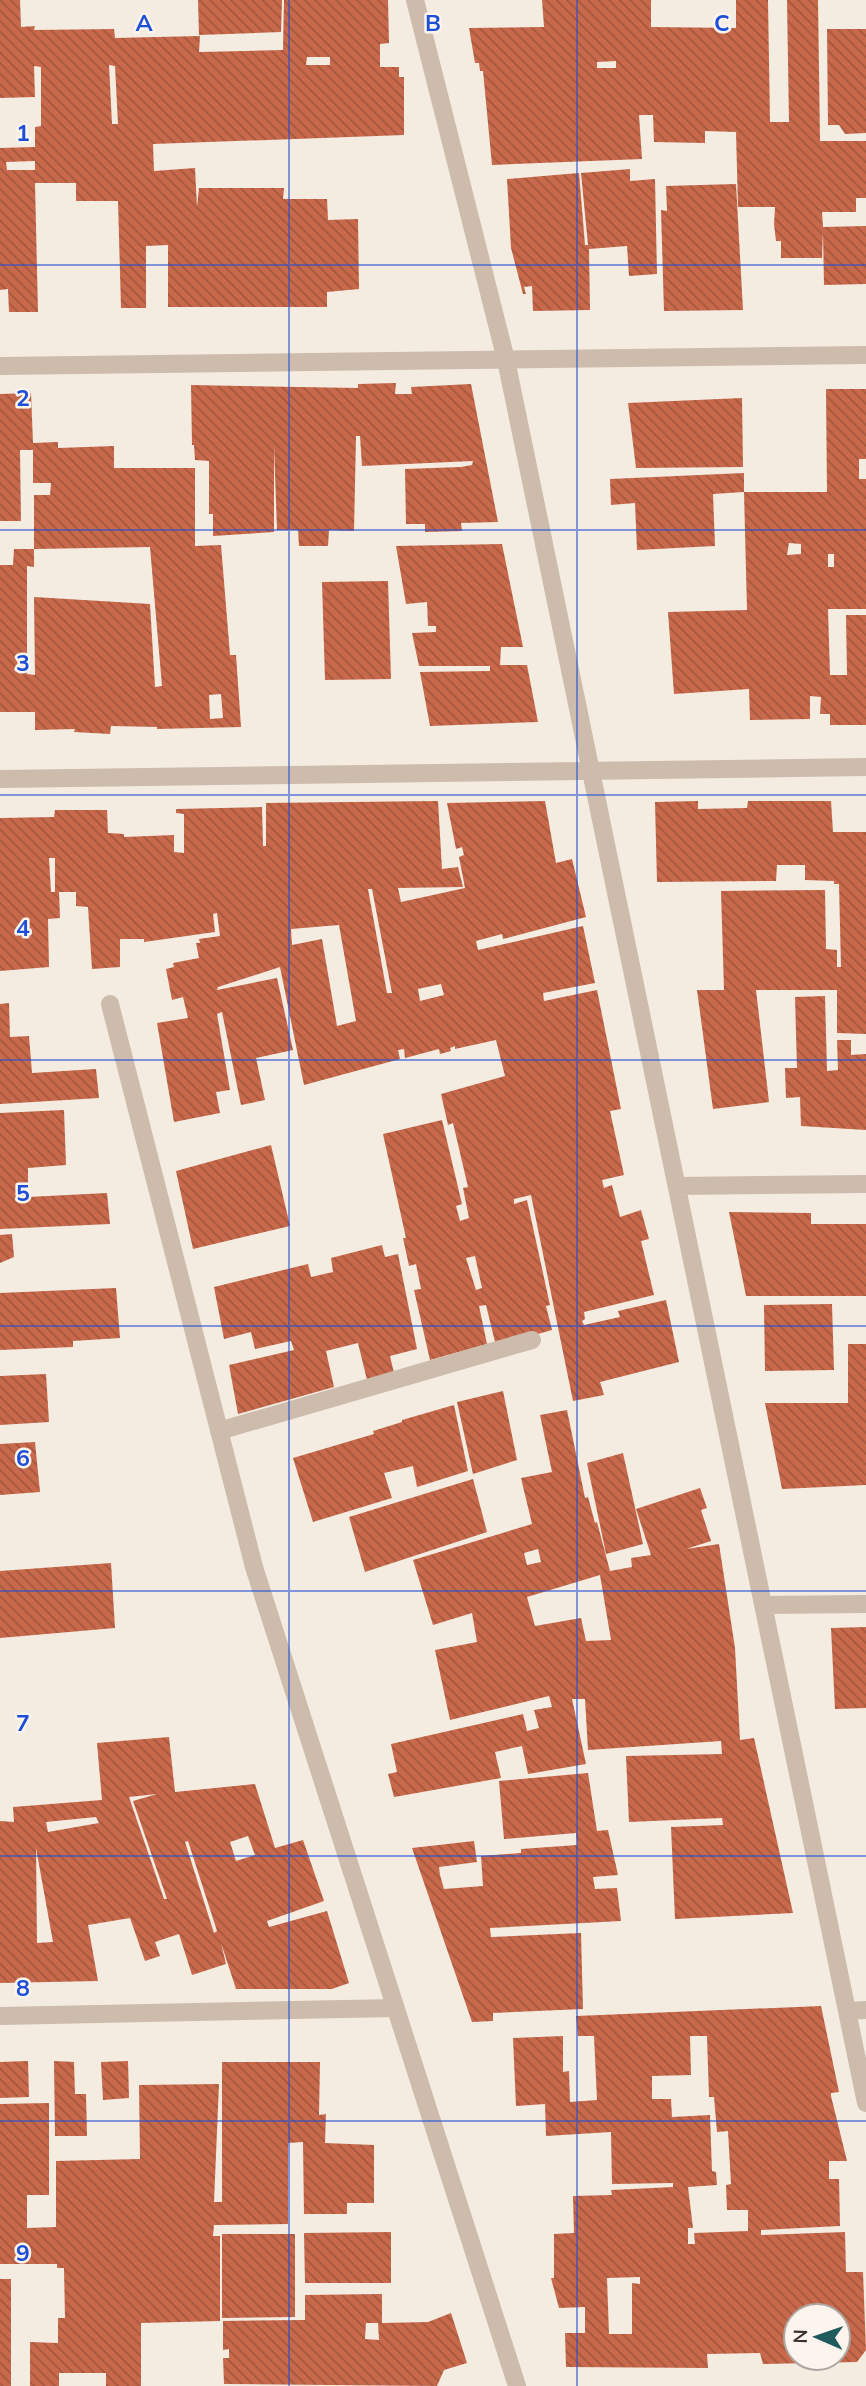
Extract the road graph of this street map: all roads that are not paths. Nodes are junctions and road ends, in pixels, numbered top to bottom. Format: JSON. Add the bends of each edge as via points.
{"nodes":[{"id":1,"x":415,"y":0,"type":"edge"},
{"id":2,"x":866,"y":355,"type":"edge"},
{"id":3,"x":506,"y":360,"type":"junction"},
{"id":4,"x":0,"y":366,"type":"edge"},
{"id":5,"x":866,"y":767,"type":"edge"},
{"id":6,"x":591,"y":771,"type":"junction"},
{"id":7,"x":0,"y":779,"type":"edge"},
{"id":8,"x":110,"y":1004,"type":"dead end"},
{"id":9,"x":866,"y":1184,"type":"edge"},
{"id":10,"x":677,"y":1186,"type":"junction"},
{"id":11,"x":532,"y":1340,"type":"dead end"},
{"id":12,"x":219,"y":1431,"type":"junction"},
{"id":13,"x":866,"y":1604,"type":"edge"},
{"id":14,"x":764,"y":1605,"type":"junction"},
{"id":15,"x":396,"y":2008,"type":"junction"},
{"id":16,"x":866,"y":2010,"type":"edge"},
{"id":17,"x":847,"y":2011,"type":"junction"},
{"id":18,"x":0,"y":2016,"type":"edge"},
{"id":19,"x":866,"y":2103,"type":"edge"},
{"id":20,"x":517,"y":2386,"type":"edge"}],
"edges":[{"from":1,"to":3,"type":"street"},
{"from":2,"to":3,"type":"street"},
{"from":3,"to":4,"type":"street"},
{"from":3,"to":6,"type":"street"},
{"from":5,"to":6,"type":"street"},
{"from":6,"to":7,"type":"street"},
{"from":6,"to":10,"type":"street"},
{"from":8,"to":12,"type":"street"},
{"from":9,"to":10,"type":"street"},
{"from":10,"to":14,"type":"street"},
{"from":11,"to":12,"type":"street"},
{"from":12,"to":15,"type":"street","via":[[254,1567]]},
{"from":13,"to":14,"type":"street"},
{"from":14,"to":17,"type":"street"},
{"from":15,"to":18,"type":"street"},
{"from":15,"to":20,"type":"street"},
{"from":16,"to":17,"type":"street"},
{"from":17,"to":19,"type":"street"}]}
